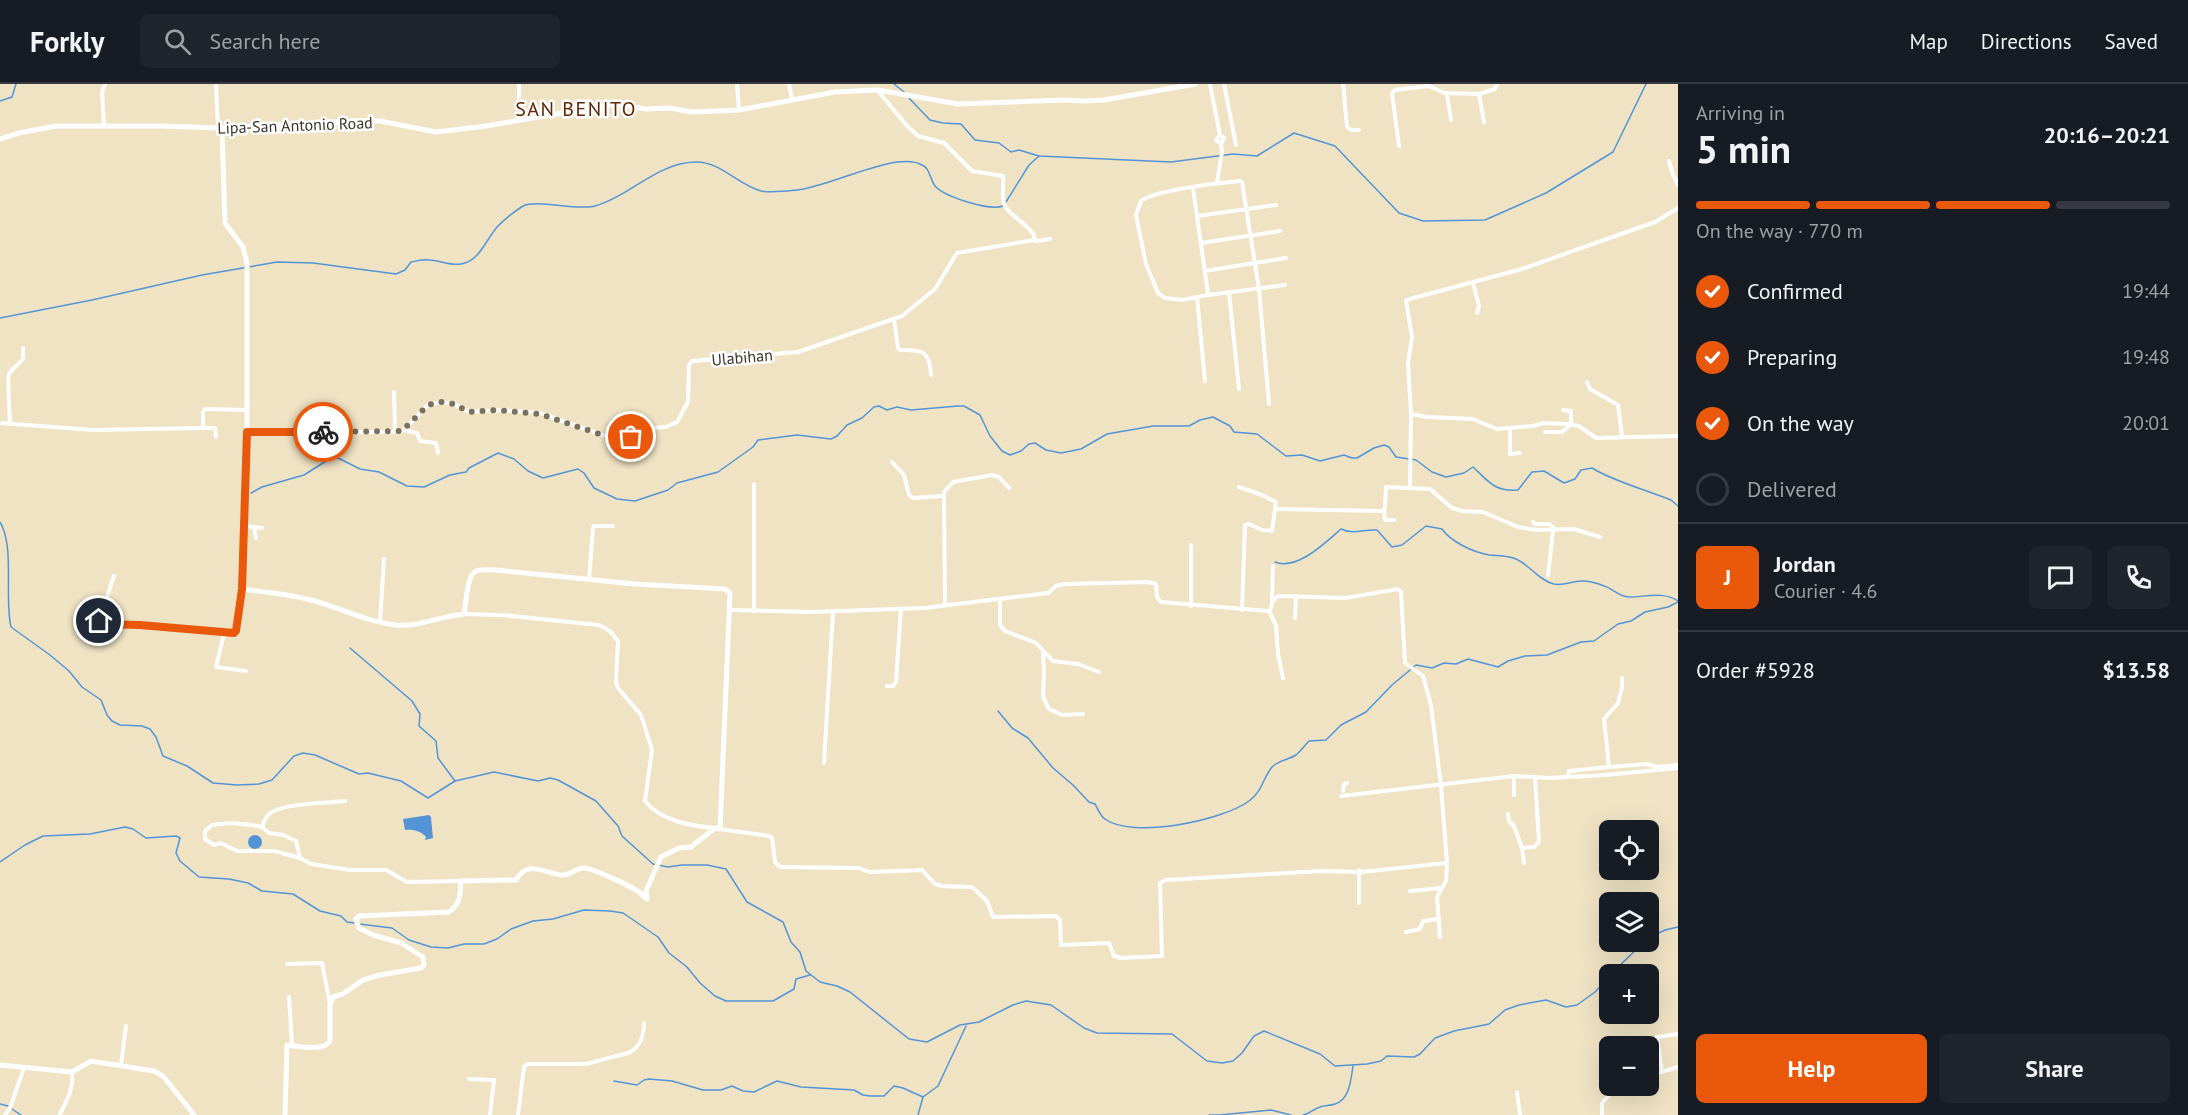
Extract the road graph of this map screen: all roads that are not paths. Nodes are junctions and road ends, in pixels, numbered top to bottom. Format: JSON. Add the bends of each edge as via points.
{"nodes":[{"id":1,"x":105,"y":84,"type":"edge"},
{"id":2,"x":216,"y":84,"type":"edge"},
{"id":3,"x":519,"y":84,"type":"edge"},
{"id":4,"x":737,"y":84,"type":"edge"},
{"id":5,"x":789,"y":84,"type":"edge"},
{"id":6,"x":1196,"y":84,"type":"edge"},
{"id":7,"x":1210,"y":84,"type":"edge"},
{"id":8,"x":1224,"y":84,"type":"edge"},
{"id":9,"x":1343,"y":84,"type":"edge"},
{"id":10,"x":1497,"y":84,"type":"edge"},
{"id":11,"x":878,"y":90,"type":"junction"},
{"id":12,"x":1447,"y":93,"type":"junction"},
{"id":13,"x":1479,"y":94,"type":"junction"},
{"id":14,"x":792,"y":99,"type":"junction"},
{"id":15,"x":739,"y":110,"type":"junction"},
{"id":16,"x":519,"y":118,"type":"junction"},
{"id":17,"x":1451,"y":120,"type":"dead end"},
{"id":18,"x":1484,"y":122,"type":"dead end"},
{"id":19,"x":105,"y":126,"type":"junction"},
{"id":20,"x":220,"y":128,"type":"junction"},
{"id":21,"x":1359,"y":129,"type":"dead end"},
{"id":22,"x":0,"y":139,"type":"edge"},
{"id":23,"x":1236,"y":145,"type":"dead end"},
{"id":24,"x":1399,"y":146,"type":"dead end"},
{"id":25,"x":1669,"y":161,"type":"dead end"},
{"id":26,"x":1217,"y":183,"type":"junction"},
{"id":27,"x":1678,"y":185,"type":"edge"},
{"id":28,"x":1193,"y":188,"type":"junction"},
{"id":29,"x":1276,"y":205,"type":"dead end"},
{"id":30,"x":1678,"y":208,"type":"edge"},
{"id":31,"x":1247,"y":209,"type":"junction"},
{"id":32,"x":1197,"y":216,"type":"junction"},
{"id":33,"x":1280,"y":231,"type":"dead end"},
{"id":34,"x":1251,"y":236,"type":"junction"},
{"id":35,"x":1034,"y":240,"type":"junction"},
{"id":36,"x":1050,"y":240,"type":"dead end"},
{"id":37,"x":1201,"y":243,"type":"junction"},
{"id":38,"x":1286,"y":258,"type":"dead end"},
{"id":39,"x":1255,"y":262,"type":"junction"},
{"id":40,"x":1205,"y":271,"type":"junction"},
{"id":41,"x":1473,"y":283,"type":"junction"},
{"id":42,"x":1285,"y":285,"type":"dead end"},
{"id":43,"x":1259,"y":289,"type":"junction"},
{"id":44,"x":1229,"y":292,"type":"junction"},
{"id":45,"x":1208,"y":295,"type":"junction"},
{"id":46,"x":1197,"y":297,"type":"junction"},
{"id":47,"x":1477,"y":314,"type":"dead end"},
{"id":48,"x":894,"y":319,"type":"junction"},
{"id":49,"x":23,"y":348,"type":"dead end"},
{"id":50,"x":931,"y":375,"type":"dead end"},
{"id":51,"x":1205,"y":381,"type":"dead end"},
{"id":52,"x":1587,"y":382,"type":"dead end"},
{"id":53,"x":1239,"y":389,"type":"dead end"},
{"id":54,"x":394,"y":392,"type":"dead end"},
{"id":55,"x":1269,"y":404,"type":"dead end"},
{"id":56,"x":247,"y":410,"type":"junction"},
{"id":57,"x":1563,"y":410,"type":"dead end"},
{"id":58,"x":1412,"y":414,"type":"junction"},
{"id":59,"x":0,"y":423,"type":"edge"},
{"id":60,"x":10,"y":424,"type":"junction"},
{"id":61,"x":1571,"y":424,"type":"junction"},
{"id":62,"x":203,"y":428,"type":"junction"},
{"id":63,"x":1510,"y":428,"type":"junction"},
{"id":64,"x":404,"y":430,"type":"junction"},
{"id":65,"x":247,"y":432,"type":"junction"},
{"id":66,"x":395,"y":432,"type":"junction"},
{"id":67,"x":1545,"y":432,"type":"dead end"},
{"id":68,"x":216,"y":436,"type":"dead end"},
{"id":69,"x":1678,"y":436,"type":"edge"},
{"id":70,"x":1622,"y":437,"type":"junction"},
{"id":71,"x":438,"y":453,"type":"dead end"},
{"id":72,"x":1520,"y":453,"type":"dead end"},
{"id":73,"x":892,"y":462,"type":"dead end"},
{"id":74,"x":754,"y":484,"type":"dead end"},
{"id":75,"x":1239,"y":487,"type":"dead end"},
{"id":76,"x":1410,"y":487,"type":"junction"},
{"id":77,"x":1009,"y":488,"type":"dead end"},
{"id":78,"x":943,"y":496,"type":"junction"},
{"id":79,"x":1275,"y":509,"type":"junction"},
{"id":80,"x":1384,"y":510,"type":"junction"},
{"id":81,"x":1394,"y":520,"type":"dead end"},
{"id":82,"x":1533,"y":522,"type":"dead end"},
{"id":83,"x":244,"y":526,"type":"junction"},
{"id":84,"x":613,"y":526,"type":"dead end"},
{"id":85,"x":254,"y":527,"type":"junction"},
{"id":86,"x":262,"y":528,"type":"dead end"},
{"id":87,"x":1554,"y":530,"type":"junction"},
{"id":88,"x":1600,"y":537,"type":"dead end"},
{"id":89,"x":256,"y":538,"type":"dead end"},
{"id":90,"x":1191,"y":545,"type":"dead end"},
{"id":91,"x":384,"y":559,"type":"dead end"},
{"id":92,"x":1273,"y":566,"type":"dead end"},
{"id":93,"x":114,"y":576,"type":"dead end"},
{"id":94,"x":1548,"y":576,"type":"dead end"},
{"id":95,"x":589,"y":580,"type":"junction"},
{"id":96,"x":242,"y":589,"type":"junction"},
{"id":97,"x":1296,"y":596,"type":"junction"},
{"id":98,"x":1000,"y":599,"type":"junction"},
{"id":99,"x":1272,"y":603,"type":"junction"},
{"id":100,"x":945,"y":605,"type":"junction"},
{"id":101,"x":1191,"y":606,"type":"junction"},
{"id":102,"x":901,"y":609,"type":"junction"},
{"id":103,"x":729,"y":610,"type":"junction"},
{"id":104,"x":1242,"y":610,"type":"junction"},
{"id":105,"x":754,"y":611,"type":"junction"},
{"id":106,"x":1269,"y":611,"type":"junction"},
{"id":107,"x":833,"y":612,"type":"junction"},
{"id":108,"x":464,"y":614,"type":"junction"},
{"id":109,"x":1295,"y":618,"type":"dead end"},
{"id":110,"x":380,"y":622,"type":"junction"},
{"id":111,"x":224,"y":634,"type":"junction"},
{"id":112,"x":1043,"y":652,"type":"junction"},
{"id":113,"x":246,"y":671,"type":"dead end"},
{"id":114,"x":1099,"y":672,"type":"dead end"},
{"id":115,"x":1283,"y":678,"type":"dead end"},
{"id":116,"x":1622,"y":678,"type":"dead end"},
{"id":117,"x":887,"y":686,"type":"dead end"},
{"id":118,"x":1083,"y":714,"type":"dead end"},
{"id":119,"x":824,"y":763,"type":"dead end"},
{"id":120,"x":1678,"y":766,"type":"edge"},
{"id":121,"x":1608,"y":767,"type":"junction"},
{"id":122,"x":1514,"y":776,"type":"junction"},
{"id":123,"x":1535,"y":777,"type":"junction"},
{"id":124,"x":1568,"y":777,"type":"junction"},
{"id":125,"x":1347,"y":783,"type":"dead end"},
{"id":126,"x":1441,"y":786,"type":"junction"},
{"id":127,"x":1514,"y":795,"type":"dead end"},
{"id":128,"x":345,"y":801,"type":"dead end"},
{"id":129,"x":1508,"y":814,"type":"dead end"},
{"id":130,"x":262,"y":827,"type":"junction"},
{"id":131,"x":717,"y":828,"type":"junction"},
{"id":132,"x":1522,"y":848,"type":"junction"},
{"id":133,"x":300,"y":858,"type":"junction"},
{"id":134,"x":1524,"y":863,"type":"dead end"},
{"id":135,"x":1447,"y":864,"type":"junction"},
{"id":136,"x":1359,"y":870,"type":"junction"},
{"id":137,"x":461,"y":881,"type":"junction"},
{"id":138,"x":1442,"y":888,"type":"junction"},
{"id":139,"x":1410,"y":891,"type":"dead end"},
{"id":140,"x":1359,"y":903,"type":"dead end"},
{"id":141,"x":1439,"y":919,"type":"junction"},
{"id":142,"x":1406,"y":932,"type":"dead end"},
{"id":143,"x":1440,"y":937,"type":"dead end"},
{"id":144,"x":287,"y":964,"type":"dead end"},
{"id":145,"x":289,"y":997,"type":"dead end"},
{"id":146,"x":330,"y":1005,"type":"junction"},
{"id":147,"x":644,"y":1023,"type":"dead end"},
{"id":148,"x":126,"y":1026,"type":"dead end"},
{"id":149,"x":1678,"y":1034,"type":"edge"},
{"id":150,"x":292,"y":1045,"type":"junction"},
{"id":151,"x":0,"y":1065,"type":"edge"},
{"id":152,"x":121,"y":1065,"type":"junction"},
{"id":153,"x":1678,"y":1067,"type":"edge"},
{"id":154,"x":24,"y":1068,"type":"junction"},
{"id":155,"x":72,"y":1072,"type":"junction"},
{"id":156,"x":1662,"y":1072,"type":"junction"},
{"id":157,"x":1659,"y":1073,"type":"edge"},
{"id":158,"x":468,"y":1079,"type":"dead end"},
{"id":159,"x":1516,"y":1092,"type":"dead end"},
{"id":160,"x":1607,"y":1096,"type":"edge"},
{"id":161,"x":60,"y":1114,"type":"edge"},
{"id":162,"x":5,"y":1115,"type":"edge"},
{"id":163,"x":194,"y":1115,"type":"edge"},
{"id":164,"x":285,"y":1115,"type":"edge"},
{"id":165,"x":490,"y":1115,"type":"edge"},
{"id":166,"x":518,"y":1115,"type":"edge"},
{"id":167,"x":1520,"y":1115,"type":"edge"},
{"id":168,"x":1602,"y":1115,"type":"edge"}],
"edges":[{"from":1,"to":19,"type":"street"},
{"from":2,"to":20,"type":"street"},
{"from":3,"to":16,"type":"street"},
{"from":4,"to":15,"type":"street"},
{"from":5,"to":14,"type":"street"},
{"from":6,"to":11,"type":"street","name":"Lipa-San Antonio Road","via":[[1104,100],[958,104]]},
{"from":7,"to":26,"type":"street","via":[[1220,135],[1216,140],[1222,152]]},
{"from":8,"to":23,"type":"street"},
{"from":9,"to":21,"type":"street","via":[[1347,126]]},
{"from":10,"to":13,"type":"street","via":[[1495,90]]},
{"from":11,"to":14,"type":"street","name":"Lipa-San Antonio Road"},
{"from":11,"to":35,"type":"street","via":[[918,136],[944,143],[972,171],[1003,176],[1005,207],[1027,224]]},
{"from":12,"to":13,"type":"street"},
{"from":12,"to":17,"type":"street"},
{"from":12,"to":24,"type":"street","via":[[1429,86],[1394,91]]},
{"from":13,"to":18,"type":"street"},
{"from":14,"to":15,"type":"street","name":"Lipa-San Antonio Road"},
{"from":15,"to":16,"type":"street","name":"Lipa-San Antonio Road","via":[[694,112],[614,104]]},
{"from":16,"to":20,"type":"street","name":"Lipa-San Antonio Road","via":[[436,132],[367,121]]},
{"from":19,"to":20,"type":"street","name":"Lipa-San Antonio Road"},
{"from":19,"to":22,"type":"street","name":"Lipa-San Antonio Road","via":[[38,128]]},
{"from":20,"to":56,"type":"street","via":[[225,223],[243,247],[247,262]]},
{"from":25,"to":27,"type":"street"},
{"from":26,"to":28,"type":"street"},
{"from":26,"to":31,"type":"street","via":[[1241,181]]},
{"from":28,"to":32,"type":"street"},
{"from":28,"to":46,"type":"street","via":[[1146,198],[1136,215],[1146,264],[1158,294],[1176,301]]},
{"from":29,"to":31,"type":"street"},
{"from":30,"to":41,"type":"street","via":[[1655,222]]},
{"from":31,"to":32,"type":"street"},
{"from":31,"to":34,"type":"street"},
{"from":32,"to":37,"type":"street"},
{"from":33,"to":34,"type":"street"},
{"from":34,"to":37,"type":"street"},
{"from":34,"to":39,"type":"street"},
{"from":35,"to":36,"type":"street","name":"Ulabihan"},
{"from":35,"to":48,"type":"street","name":"Ulabihan","via":[[957,254],[935,289]]},
{"from":37,"to":40,"type":"street"},
{"from":38,"to":39,"type":"street"},
{"from":39,"to":40,"type":"street"},
{"from":39,"to":43,"type":"street"},
{"from":40,"to":45,"type":"street"},
{"from":41,"to":47,"type":"street","via":[[1479,306]]},
{"from":41,"to":58,"type":"street","via":[[1406,300],[1412,337],[1408,363]]},
{"from":42,"to":43,"type":"street"},
{"from":43,"to":44,"type":"street"},
{"from":43,"to":55,"type":"street"},
{"from":44,"to":45,"type":"street"},
{"from":44,"to":53,"type":"street"},
{"from":45,"to":46,"type":"street"},
{"from":46,"to":51,"type":"street"},
{"from":48,"to":50,"type":"street","via":[[898,348],[928,356]]},
{"from":48,"to":64,"type":"street","name":"Ulabihan","via":[[798,352],[692,361],[688,402],[677,422],[626,439],[611,438],[540,414],[469,412],[441,402],[428,405]]},
{"from":49,"to":60,"type":"street","via":[[22,361],[7,379]]},
{"from":52,"to":70,"type":"street","via":[[1590,389],[1618,405]]},
{"from":54,"to":66,"type":"street"},
{"from":56,"to":62,"type":"street","via":[[205,409]]},
{"from":56,"to":65,"type":"street"},
{"from":57,"to":61,"type":"street","via":[[1571,411]]},
{"from":58,"to":63,"type":"street","via":[[1473,419],[1494,429]]},
{"from":58,"to":76,"type":"street"},
{"from":59,"to":60,"type":"street"},
{"from":60,"to":62,"type":"street","via":[[93,430]]},
{"from":61,"to":63,"type":"street"},
{"from":61,"to":67,"type":"street","via":[[1562,432]]},
{"from":61,"to":70,"type":"street","via":[[1596,438]]},
{"from":62,"to":68,"type":"street","via":[[215,428]]},
{"from":63,"to":72,"type":"street","via":[[1510,454]]},
{"from":64,"to":66,"type":"street"},
{"from":64,"to":71,"type":"street","via":[[417,434],[420,441],[436,443]]},
{"from":65,"to":66,"type":"street"},
{"from":65,"to":83,"type":"street"},
{"from":69,"to":70,"type":"street"},
{"from":73,"to":78,"type":"street","via":[[904,475],[913,498]]},
{"from":74,"to":105,"type":"street"},
{"from":75,"to":79,"type":"street","via":[[1274,500]]},
{"from":76,"to":80,"type":"street","via":[[1385,488]]},
{"from":76,"to":87,"type":"street","via":[[1432,490],[1457,510],[1483,512],[1518,527]]},
{"from":77,"to":78,"type":"street","via":[[992,475],[953,482]]},
{"from":78,"to":100,"type":"street"},
{"from":79,"to":80,"type":"street"},
{"from":79,"to":104,"type":"street","via":[[1272,531],[1245,525]]},
{"from":80,"to":81,"type":"street","via":[[1385,520]]},
{"from":82,"to":87,"type":"street"},
{"from":83,"to":85,"type":"street"},
{"from":83,"to":96,"type":"street"},
{"from":84,"to":95,"type":"street","via":[[593,528]]},
{"from":85,"to":86,"type":"street"},
{"from":85,"to":89,"type":"street"},
{"from":87,"to":88,"type":"street","via":[[1574,529]]},
{"from":87,"to":94,"type":"street"},
{"from":90,"to":101,"type":"street"},
{"from":91,"to":110,"type":"street"},
{"from":92,"to":99,"type":"street"},
{"from":93,"to":111,"type":"street","via":[[99,621],[102,624]]},
{"from":95,"to":103,"type":"street","via":[[725,589],[730,593]]},
{"from":95,"to":108,"type":"street","via":[[477,570],[470,578]]},
{"from":96,"to":110,"type":"street","via":[[286,594]]},
{"from":96,"to":111,"type":"street","via":[[236,631]]},
{"from":97,"to":99,"type":"street","via":[[1278,597]]},
{"from":97,"to":109,"type":"street"},
{"from":97,"to":126,"type":"street","via":[[1346,598],[1398,589],[1401,592],[1405,663],[1426,681]]},
{"from":98,"to":100,"type":"street"},
{"from":98,"to":101,"type":"street","via":[[1048,593],[1064,584],[1148,582],[1156,584],[1158,600]]},
{"from":98,"to":112,"type":"street","via":[[1001,628],[1032,641]]},
{"from":99,"to":106,"type":"street"},
{"from":100,"to":102,"type":"street"},
{"from":101,"to":104,"type":"street"},
{"from":102,"to":107,"type":"street"},
{"from":102,"to":117,"type":"street","via":[[896,682]]},
{"from":103,"to":105,"type":"street"},
{"from":103,"to":131,"type":"street"},
{"from":104,"to":106,"type":"street"},
{"from":105,"to":107,"type":"street"},
{"from":106,"to":115,"type":"street","via":[[1276,625]]},
{"from":107,"to":119,"type":"street"},
{"from":108,"to":110,"type":"street","via":[[406,625]]},
{"from":108,"to":131,"type":"street","via":[[599,625],[610,631],[620,646],[618,688],[641,715],[652,750],[645,801],[660,814],[688,824]]},
{"from":111,"to":113,"type":"street","via":[[216,667]]},
{"from":112,"to":114,"type":"street","via":[[1058,662]]},
{"from":112,"to":118,"type":"street","via":[[1043,697],[1049,710],[1062,715]]},
{"from":116,"to":121,"type":"street","via":[[1618,703],[1604,719]]},
{"from":120,"to":121,"type":"street"},
{"from":120,"to":124,"type":"street"},
{"from":121,"to":124,"type":"street","via":[[1572,770]]},
{"from":122,"to":123,"type":"street"},
{"from":122,"to":126,"type":"street"},
{"from":122,"to":127,"type":"street"},
{"from":123,"to":124,"type":"street"},
{"from":123,"to":132,"type":"street","via":[[1539,842],[1534,847]]},
{"from":125,"to":126,"type":"street","via":[[1343,794]]},
{"from":126,"to":135,"type":"street"},
{"from":128,"to":130,"type":"street","via":[[309,802],[271,812]]},
{"from":129,"to":132,"type":"street"},
{"from":130,"to":133,"type":"street","via":[[296,841]]},
{"from":130,"to":133,"type":"street","via":[[212,825],[205,831],[206,839],[237,851],[274,851]]},
{"from":131,"to":136,"type":"street","via":[[769,836],[780,867],[860,868],[869,872],[922,870],[935,884],[972,887],[987,902],[993,917],[1056,916],[1060,920],[1062,945],[1108,943],[1114,956],[1121,958],[1162,956],[1163,881]]},
{"from":131,"to":137,"type":"street","via":[[692,847],[679,848],[662,857],[646,891],[647,898],[636,889],[587,868],[563,875],[523,869],[516,880]]},
{"from":132,"to":134,"type":"street"},
{"from":133,"to":137,"type":"street","via":[[311,864],[350,870],[386,870],[407,882]]},
{"from":135,"to":136,"type":"street"},
{"from":135,"to":138,"type":"street"},
{"from":136,"to":140,"type":"street"},
{"from":137,"to":146,"type":"street","via":[[460,900],[449,912],[359,916],[359,928],[400,943],[423,957],[424,965],[359,981],[333,997]]},
{"from":138,"to":139,"type":"street"},
{"from":138,"to":141,"type":"street","via":[[1437,897]]},
{"from":141,"to":142,"type":"street","via":[[1423,921],[1420,929]]},
{"from":141,"to":143,"type":"street"},
{"from":144,"to":146,"type":"street","via":[[322,963]]},
{"from":145,"to":150,"type":"street"},
{"from":146,"to":150,"type":"street","via":[[329,1044]]},
{"from":147,"to":166,"type":"street","via":[[640,1041],[628,1053],[586,1064],[527,1064]]},
{"from":148,"to":152,"type":"street"},
{"from":149,"to":156,"type":"street","via":[[1657,1037]]},
{"from":150,"to":164,"type":"street","via":[[285,1047]]},
{"from":151,"to":154,"type":"street"},
{"from":152,"to":155,"type":"street","via":[[91,1061]]},
{"from":152,"to":163,"type":"street","via":[[159,1073]]},
{"from":153,"to":156,"type":"street"},
{"from":154,"to":155,"type":"street"},
{"from":154,"to":162,"type":"street"},
{"from":155,"to":161,"type":"street","via":[[72,1089]]},
{"from":156,"to":157,"type":"street"},
{"from":158,"to":165,"type":"street","via":[[494,1080]]},
{"from":159,"to":167,"type":"street"},
{"from":160,"to":168,"type":"street","via":[[1602,1103]]}]}
